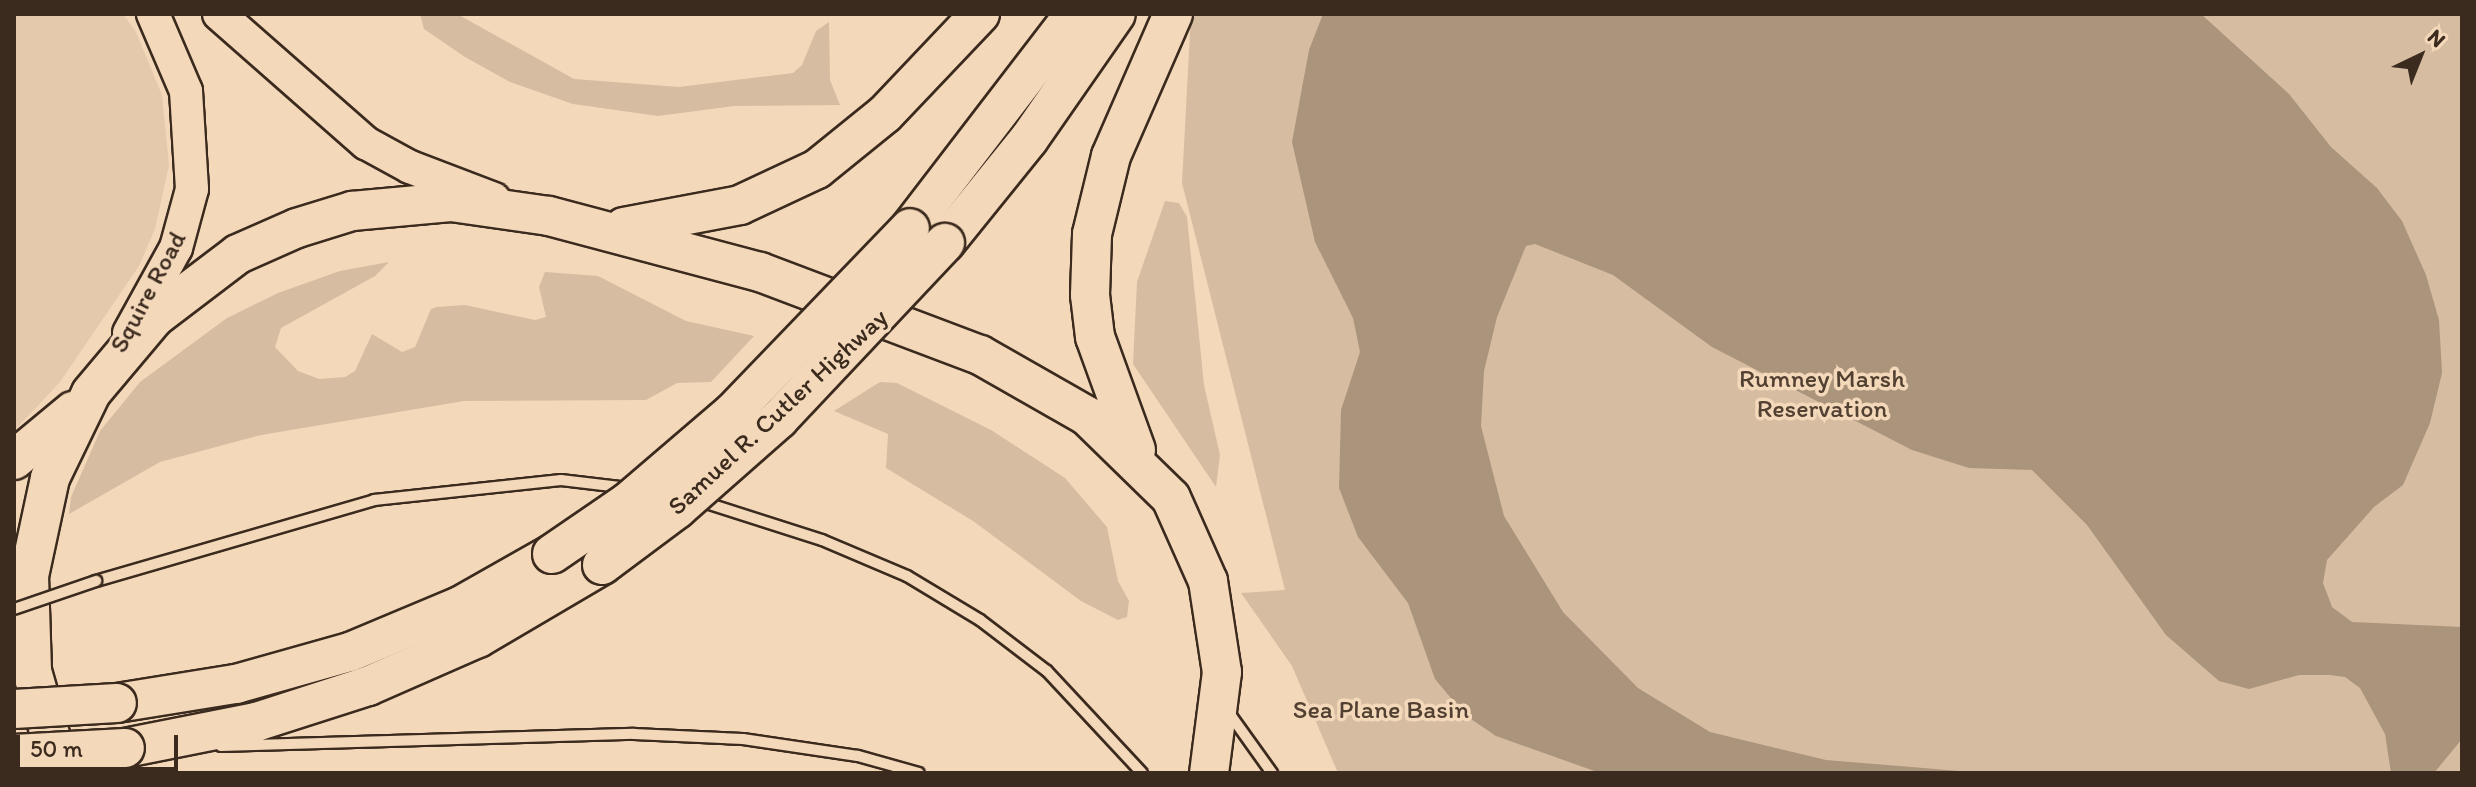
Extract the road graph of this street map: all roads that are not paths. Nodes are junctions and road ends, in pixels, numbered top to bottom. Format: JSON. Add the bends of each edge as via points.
{"nodes":[{"id":1,"x":153,"y":14,"type":"edge"},
{"id":2,"x":219,"y":14,"type":"edge"},
{"id":3,"x":980,"y":14,"type":"edge"},
{"id":4,"x":1074,"y":14,"type":"edge"},
{"id":5,"x":1116,"y":14,"type":"edge"},
{"id":6,"x":1173,"y":14,"type":"edge"},
{"id":7,"x":527,"y":211,"type":"junction"},
{"id":8,"x":608,"y":229,"type":"junction"},
{"id":9,"x":94,"y":390,"type":"junction"},
{"id":10,"x":14,"y":460,"type":"edge"},
{"id":11,"x":1142,"y":464,"type":"junction"},
{"id":12,"x":662,"y":492,"type":"dead end"},
{"id":13,"x":676,"y":496,"type":"dead end"},
{"id":14,"x":14,"y":609,"type":"edge"},
{"id":15,"x":1221,"y":702,"type":"junction"},
{"id":16,"x":14,"y":709,"type":"edge"},
{"id":17,"x":125,"y":748,"type":"junction"},
{"id":18,"x":14,"y":754,"type":"edge"},
{"id":19,"x":61,"y":773,"type":"edge"},
{"id":20,"x":919,"y":773,"type":"edge"},
{"id":21,"x":1142,"y":773,"type":"edge"},
{"id":22,"x":1209,"y":773,"type":"edge"},
{"id":23,"x":1272,"y":773,"type":"edge"}],
"edges":[{"from":1,"to":9,"type":"main road","name":"Squire Road","via":[[186,91],[192,189],[169,263]]},
{"from":2,"to":7,"type":"main road","via":[[326,114],[366,143],[410,167]]},
{"from":3,"to":8,"type":"highway","via":[[885,114],[817,169],[740,205]]},
{"from":4,"to":16,"type":"highway","name":"Samuel R. Cutler Highway","bridge":true,"via":[[986,136],[910,228],[733,412],[628,502],[552,554],[460,606],[350,652],[223,687],[117,703]]},
{"from":5,"to":17,"type":"highway","name":"Samuel R. Cutler Highway","bridge":true,"via":[[1029,139],[857,341],[745,450],[602,565],[490,632],[368,686],[256,722]]},
{"from":6,"to":11,"type":"highway","via":[[1104,175],[1090,254],[1092,315],[1101,360]]},
{"from":7,"to":8,"type":"highway"},
{"from":7,"to":9,"type":"highway","via":[[475,203],[413,203],[352,211],[297,228],[238,254],[188,288],[140,332]]},
{"from":8,"to":11,"type":"highway","via":[[760,272],[980,355],[1070,403]]},
{"from":9,"to":10,"type":"highway"},
{"from":9,"to":19,"type":"highway","via":[[49,481],[29,576],[32,671]]},
{"from":11,"to":15,"type":"highway","via":[[1179,512],[1208,581],[1220,640]]},
{"from":12,"to":14,"type":"lane","bridge":true,"via":[[561,480],[374,500]]},
{"from":13,"to":21,"type":"lane","via":[[734,509],[907,576],[980,620],[1047,671]]},
{"from":15,"to":22,"type":"highway"},
{"from":15,"to":23,"type":"lane"},
{"from":17,"to":18,"type":"highway","name":"Samuel R. Cutler Highway","bridge":true},
{"from":17,"to":20,"type":"lane","via":[[634,734],[743,739],[858,756]]}]}
